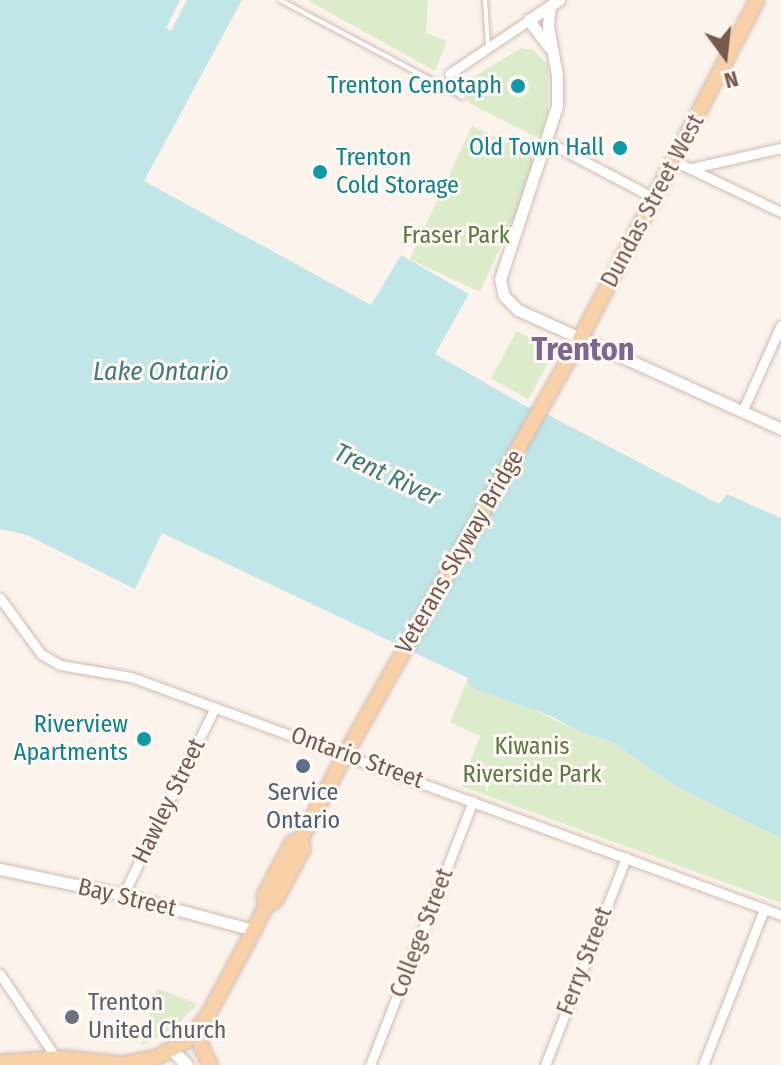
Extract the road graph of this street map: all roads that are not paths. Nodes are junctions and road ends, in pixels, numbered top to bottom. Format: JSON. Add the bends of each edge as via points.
{"nodes":[{"id":1,"x":280,"y":0,"type":"edge"},
{"id":2,"x":485,"y":0,"type":"edge"},
{"id":3,"x":757,"y":0,"type":"edge"},
{"id":4,"x":554,"y":3,"type":"edge"},
{"id":5,"x":529,"y":20,"type":"junction"},
{"id":6,"x":488,"y":47,"type":"junction"},
{"id":7,"x":554,"y":54,"type":"junction"},
{"id":8,"x":449,"y":74,"type":"joint"},
{"id":9,"x":436,"y":84,"type":"junction"},
{"id":10,"x":463,"y":97,"type":"dead end"},
{"id":11,"x":548,"y":142,"type":"junction"},
{"id":12,"x":781,"y":148,"type":"edge"},
{"id":13,"x":674,"y":161,"type":"junction"},
{"id":14,"x":692,"y":168,"type":"junction"},
{"id":15,"x":654,"y":198,"type":"junction"},
{"id":16,"x":781,"y":212,"type":"edge"},
{"id":17,"x":781,"y":325,"type":"edge"},
{"id":18,"x":580,"y":339,"type":"junction"},
{"id":19,"x":546,"y":401,"type":"joint"},
{"id":20,"x":742,"y":412,"type":"junction"},
{"id":21,"x":781,"y":429,"type":"edge"},
{"id":22,"x":0,"y":598,"type":"edge"},
{"id":23,"x":215,"y":707,"type":"junction"},
{"id":24,"x":346,"y":753,"type":"junction"},
{"id":25,"x":473,"y":801,"type":"junction"},
{"id":26,"x":626,"y":857,"type":"junction"},
{"id":27,"x":0,"y":869,"type":"edge"},
{"id":28,"x":123,"y":895,"type":"junction"},
{"id":29,"x":764,"y":909,"type":"junction"},
{"id":30,"x":781,"y":915,"type":"edge"},
{"id":31,"x":254,"y":930,"type":"junction"},
{"id":32,"x":0,"y":974,"type":"edge"},
{"id":33,"x":199,"y":1028,"type":"junction"},
{"id":34,"x":172,"y":1050,"type":"junction"},
{"id":35,"x":0,"y":1062,"type":"edge"},
{"id":36,"x":58,"y":1062,"type":"edge"},
{"id":37,"x":187,"y":1065,"type":"edge"},
{"id":38,"x":210,"y":1065,"type":"edge"},
{"id":39,"x":370,"y":1065,"type":"edge"},
{"id":40,"x":545,"y":1065,"type":"edge"},
{"id":41,"x":703,"y":1065,"type":"edge"}],
"edges":[{"from":1,"to":9,"type":"lane"},
{"from":2,"to":6,"type":"lane"},
{"from":3,"to":13,"type":"main road","name":"Dundas Street West"},
{"from":4,"to":5,"type":"street"},
{"from":4,"to":7,"type":"street","via":[[548,26]]},
{"from":5,"to":6,"type":"street"},
{"from":5,"to":7,"type":"street"},
{"from":6,"to":8,"type":"street"},
{"from":7,"to":11,"type":"street","via":[[557,106]]},
{"from":8,"to":9,"type":"lane"},
{"from":9,"to":10,"type":"lane"},
{"from":11,"to":15,"type":"street"},
{"from":11,"to":18,"type":"street","via":[[500,279],[504,296],[518,310]]},
{"from":12,"to":14,"type":"street"},
{"from":13,"to":14,"type":"street"},
{"from":13,"to":15,"type":"main road","name":"Dundas Street West"},
{"from":14,"to":16,"type":"street"},
{"from":15,"to":18,"type":"main road","name":"Dundas Street West"},
{"from":17,"to":20,"type":"street"},
{"from":18,"to":19,"type":"main road","name":"Dundas Street West"},
{"from":18,"to":20,"type":"street"},
{"from":19,"to":24,"type":"main road","name":"Veterans Skyway Bridge"},
{"from":20,"to":21,"type":"street"},
{"from":22,"to":23,"type":"street","name":"Ontario Street","via":[[48,660],[131,677]]},
{"from":23,"to":24,"type":"street","name":"Ontario Street"},
{"from":23,"to":28,"type":"street","name":"Hawley Street"},
{"from":24,"to":25,"type":"street","name":"Ontario Street"},
{"from":24,"to":31,"type":"main road","name":"Veterans Skyway Bridge","via":[[264,896],[266,905]]},
{"from":25,"to":26,"type":"street","name":"Ontario Street"},
{"from":25,"to":39,"type":"street","name":"College Street"},
{"from":26,"to":29,"type":"street","name":"Ontario Street"},
{"from":26,"to":40,"type":"street","name":"Ferry Street"},
{"from":27,"to":28,"type":"street","name":"Bay Street"},
{"from":28,"to":31,"type":"street","name":"Bay Street"},
{"from":29,"to":30,"type":"street","name":"Ontario Street"},
{"from":29,"to":41,"type":"street"},
{"from":31,"to":33,"type":"main road","name":"Veterans Skyway Bridge"},
{"from":32,"to":36,"type":"street"},
{"from":33,"to":34,"type":"main road"},
{"from":33,"to":38,"type":"main road"},
{"from":34,"to":36,"type":"main road","via":[[122,1064]]},
{"from":34,"to":37,"type":"main road"},
{"from":35,"to":36,"type":"main road"}]}
